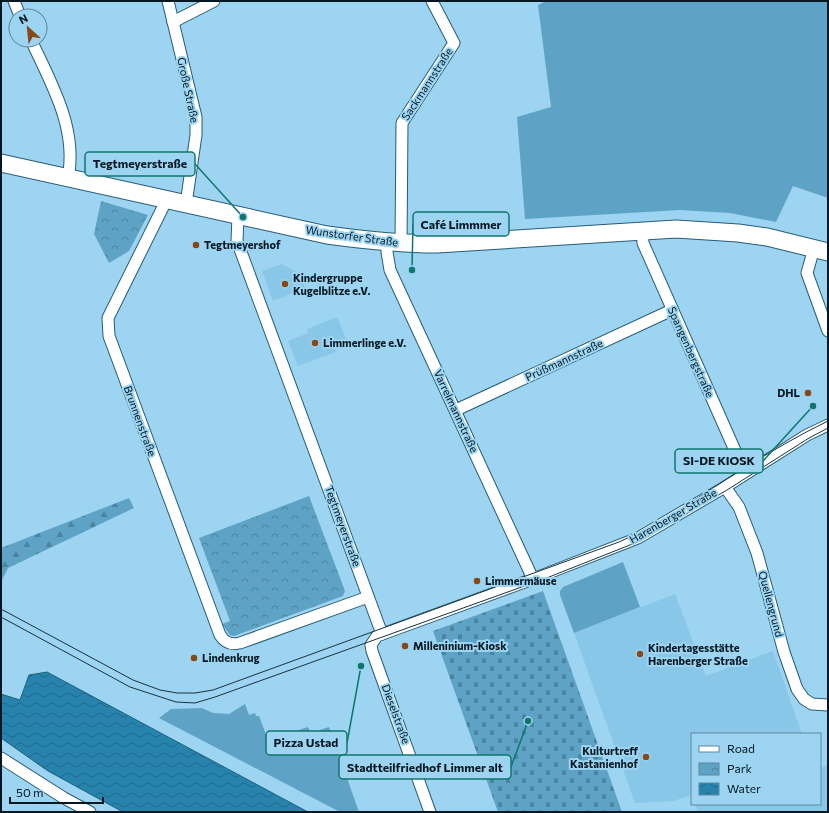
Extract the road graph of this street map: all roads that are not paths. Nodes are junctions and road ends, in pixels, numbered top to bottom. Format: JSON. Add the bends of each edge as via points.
{"nodes":[{"id":1,"x":168,"y":1,"type":"edge"},
{"id":2,"x":214,"y":1,"type":"edge"},
{"id":3,"x":432,"y":1,"type":"edge"},
{"id":4,"x":174,"y":22,"type":"junction"},
{"id":5,"x":35,"y":48,"type":"edge"},
{"id":6,"x":1,"y":163,"type":"edge"},
{"id":7,"x":68,"y":178,"type":"junction"},
{"id":8,"x":167,"y":200,"type":"junction"},
{"id":9,"x":186,"y":204,"type":"junction"},
{"id":10,"x":238,"y":216,"type":"junction"},
{"id":11,"x":642,"y":230,"type":"junction"},
{"id":12,"x":394,"y":243,"type":"junction"},
{"id":13,"x":821,"y":250,"type":"edge"},
{"id":14,"x":672,"y":310,"type":"junction"},
{"id":15,"x":828,"y":331,"type":"edge"},
{"id":16,"x":456,"y":410,"type":"junction"},
{"id":17,"x":828,"y":425,"type":"edge"},
{"id":18,"x":745,"y":473,"type":"junction"},
{"id":19,"x":725,"y":487,"type":"junction"},
{"id":20,"x":533,"y":579,"type":"junction"},
{"id":21,"x":368,"y":597,"type":"junction"},
{"id":22,"x":378,"y":637,"type":"junction"},
{"id":23,"x":828,"y":704,"type":"edge"},
{"id":24,"x":1,"y":758,"type":"edge"},
{"id":25,"x":90,"y":812,"type":"edge"},
{"id":26,"x":430,"y":812,"type":"edge"}],
"edges":[{"from":1,"to":4,"type":"street","name":"Große Straße"},
{"from":2,"to":4,"type":"street"},
{"from":3,"to":12,"type":"street","name":"Sackmannstraße","via":[[454,43],[402,123]]},
{"from":4,"to":9,"type":"street","name":"Große Straße","via":[[196,117],[196,135]]},
{"from":5,"to":7,"type":"street","via":[[63,111],[71,158]]},
{"from":6,"to":7,"type":"main road","name":"Wunstorfer Straße"},
{"from":7,"to":8,"type":"main road","name":"Wunstorfer Straße"},
{"from":8,"to":9,"type":"main road","name":"Wunstorfer Straße"},
{"from":8,"to":21,"type":"street","name":"Brunnenstraße","via":[[108,318],[109,336],[220,635],[229,643],[240,643]]},
{"from":9,"to":10,"type":"main road","name":"Wunstorfer Straße"},
{"from":10,"to":12,"type":"main road","name":"Wunstorfer Straße","via":[[327,235]]},
{"from":10,"to":21,"type":"street","name":"Tegtmeyerstraße","via":[[237,241]]},
{"from":11,"to":12,"type":"main road","name":"Wunstorfer Straße","via":[[437,244]]},
{"from":11,"to":13,"type":"main road","name":"Wunstorfer Straße","via":[[676,229],[738,233]]},
{"from":11,"to":14,"type":"street","name":"Spangenbergstraße","via":[[643,243]]},
{"from":12,"to":16,"type":"street","name":"Varrelmannstraße","via":[[387,252],[390,270]]},
{"from":13,"to":15,"type":"street","via":[[807,273]]},
{"from":14,"to":16,"type":"street","name":"Prüßmannstraße"},
{"from":14,"to":18,"type":"street","name":"Spangenbergstraße"},
{"from":16,"to":20,"type":"street","name":"Varrelmannstraße"},
{"from":17,"to":18,"type":"street","name":"Harenberger Straße","via":[[807,434]]},
{"from":18,"to":19,"type":"street","name":"Harenberger Straße"},
{"from":19,"to":20,"type":"street","name":"Harenberger Straße","via":[[638,538]]},
{"from":19,"to":23,"type":"street","name":"Quellengrund","via":[[739,507],[757,553],[784,652],[797,688],[804,699],[812,704]]},
{"from":20,"to":22,"type":"street","name":"Harenberger Straße"},
{"from":21,"to":22,"type":"street","name":"Tegtmeyerstraße"},
{"from":22,"to":26,"type":"street","name":"Dieselstraße","via":[[371,645],[372,650]]},
{"from":24,"to":25,"type":"street"}]}
